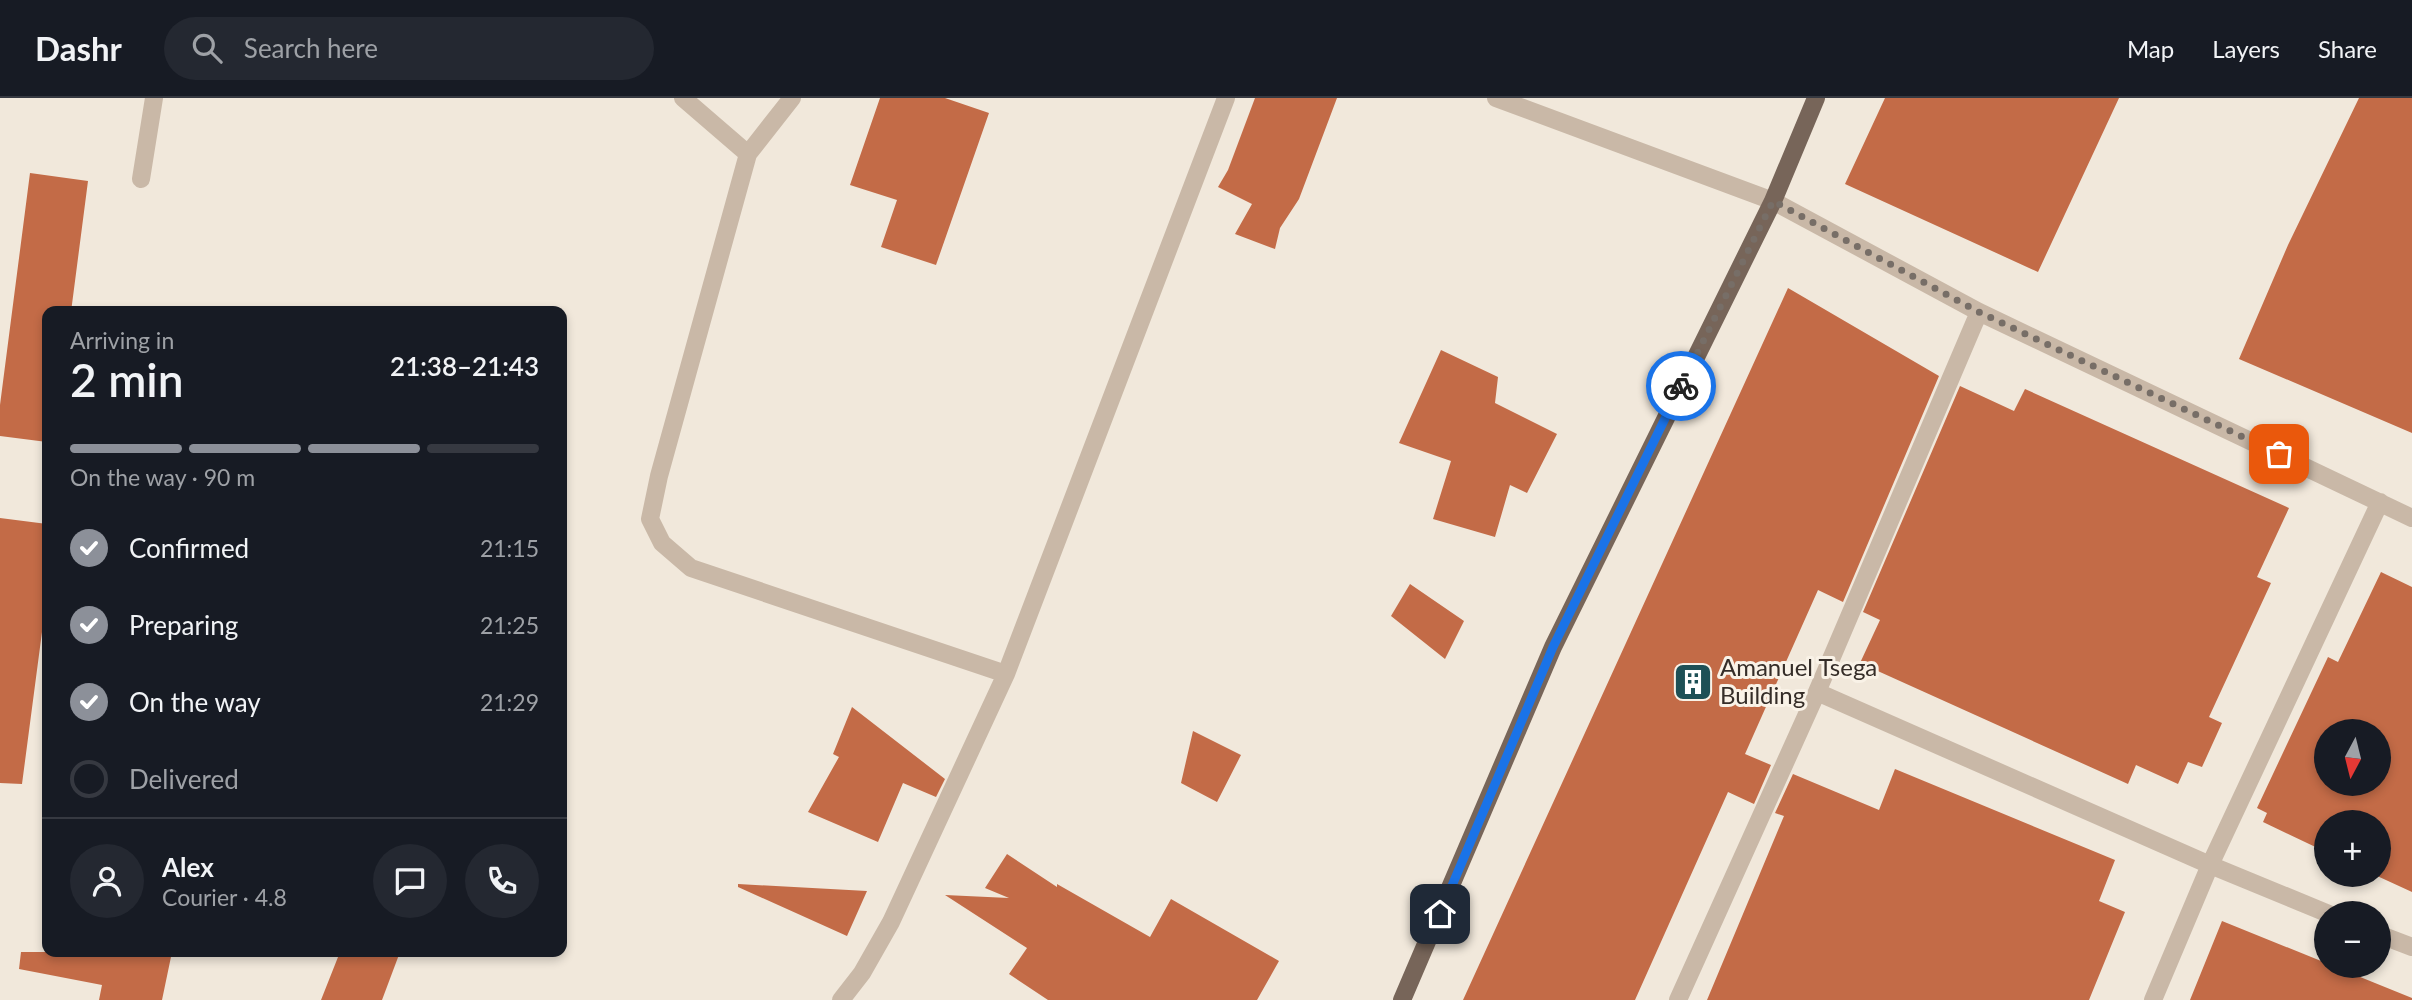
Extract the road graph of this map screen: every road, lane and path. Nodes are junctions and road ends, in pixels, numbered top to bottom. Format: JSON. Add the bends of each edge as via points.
{"nodes":[{"id":1,"x":154,"y":98,"type":"edge"},
{"id":2,"x":683,"y":98,"type":"edge"},
{"id":3,"x":792,"y":98,"type":"edge"},
{"id":4,"x":1226,"y":98,"type":"edge"},
{"id":5,"x":1496,"y":98,"type":"edge"},
{"id":6,"x":1816,"y":98,"type":"edge"},
{"id":7,"x":748,"y":154,"type":"junction"},
{"id":8,"x":141,"y":179,"type":"dead end"},
{"id":9,"x":1773,"y":201,"type":"junction"},
{"id":10,"x":1979,"y":312,"type":"junction"},
{"id":11,"x":2380,"y":502,"type":"junction"},
{"id":12,"x":2412,"y":517,"type":"edge"},
{"id":13,"x":1006,"y":674,"type":"junction"},
{"id":14,"x":1817,"y":692,"type":"junction"},
{"id":15,"x":2210,"y":865,"type":"junction"},
{"id":16,"x":2314,"y":908,"type":"edge"},
{"id":17,"x":2391,"y":938,"type":"edge"},
{"id":18,"x":2412,"y":947,"type":"edge"},
{"id":19,"x":841,"y":1000,"type":"edge"},
{"id":20,"x":1402,"y":1000,"type":"edge"},
{"id":21,"x":1678,"y":1000,"type":"edge"},
{"id":22,"x":2153,"y":1000,"type":"edge"}],
"edges":[{"from":1,"to":8,"type":"street"},
{"from":2,"to":7,"type":"street"},
{"from":3,"to":7,"type":"street"},
{"from":4,"to":13,"type":"street"},
{"from":5,"to":9,"type":"street"},
{"from":6,"to":9,"type":"main road"},
{"from":7,"to":13,"type":"street","via":[[650,519],[662,543],[691,568]]},
{"from":9,"to":10,"type":"street"},
{"from":9,"to":20,"type":"main road","via":[[1553,647]]},
{"from":10,"to":11,"type":"street"},
{"from":10,"to":14,"type":"street"},
{"from":11,"to":12,"type":"street"},
{"from":11,"to":15,"type":"street"},
{"from":13,"to":19,"type":"street","via":[[891,922]]},
{"from":14,"to":15,"type":"street"},
{"from":14,"to":21,"type":"street"},
{"from":15,"to":16,"type":"street"},
{"from":15,"to":22,"type":"street"},
{"from":17,"to":18,"type":"street"}]}
